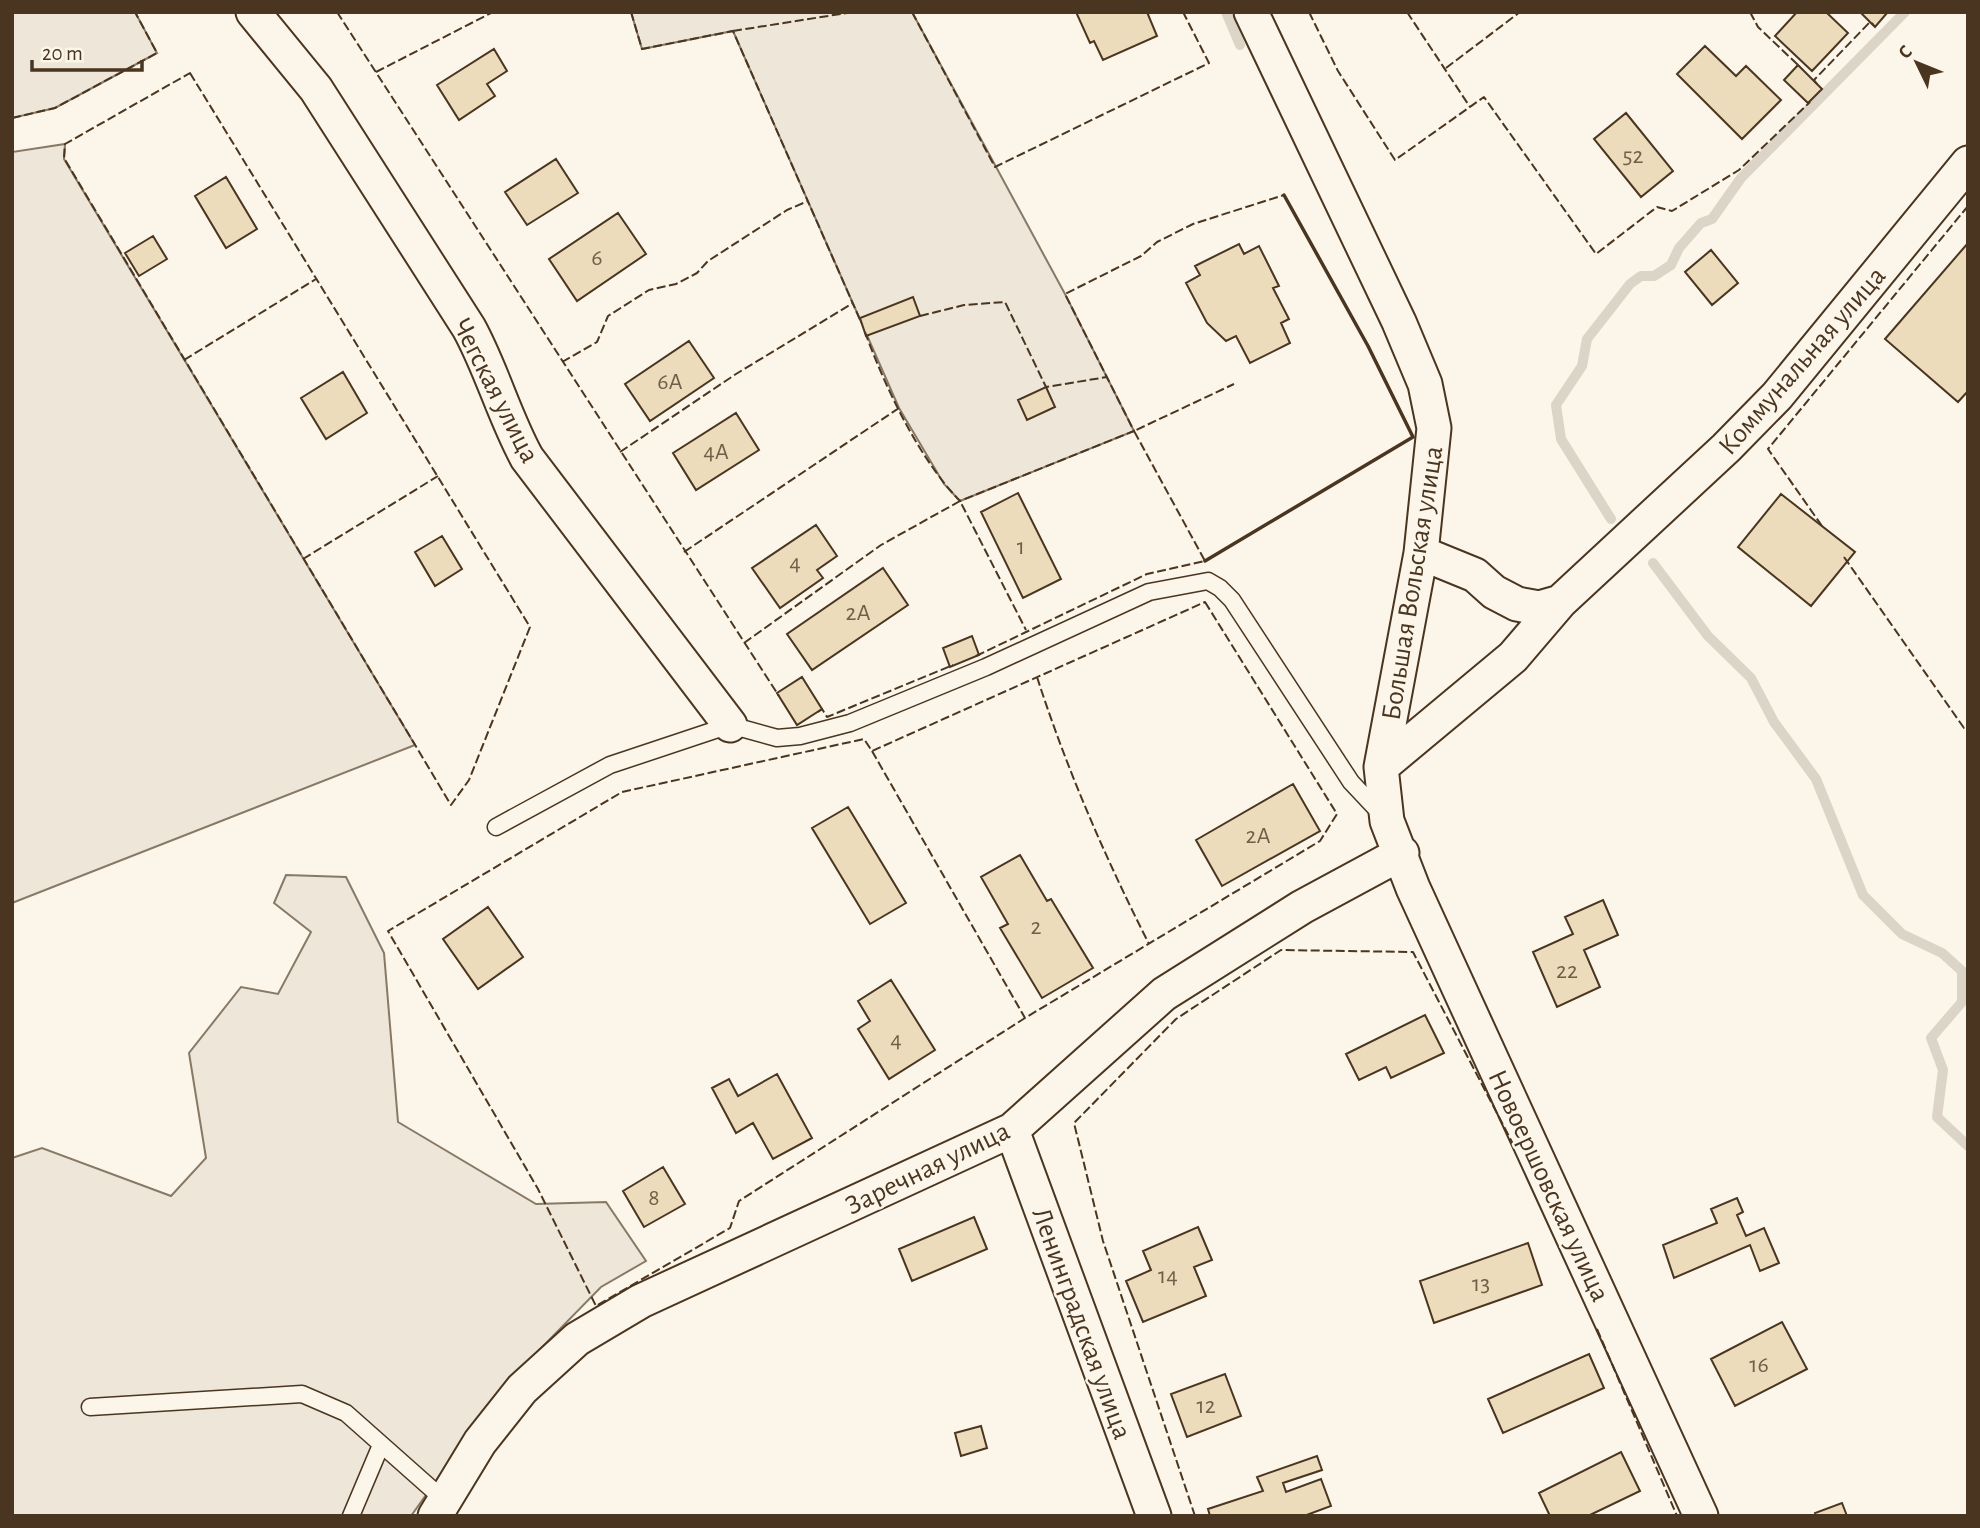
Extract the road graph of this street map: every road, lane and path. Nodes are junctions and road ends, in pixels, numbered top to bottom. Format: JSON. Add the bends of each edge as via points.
{"nodes":[{"id":1,"x":253,"y":12,"type":"edge"},
{"id":2,"x":1251,"y":12,"type":"edge"},
{"id":3,"x":1968,"y":163,"type":"edge"},
{"id":4,"x":1422,"y":553,"type":"junction"},
{"id":5,"x":1560,"y":602,"type":"junction"},
{"id":6,"x":730,"y":725,"type":"junction"},
{"id":7,"x":1381,"y":766,"type":"junction"},
{"id":8,"x":1387,"y":821,"type":"junction"},
{"id":9,"x":496,"y":827,"type":"dead end"},
{"id":10,"x":1402,"y":853,"type":"junction"},
{"id":11,"x":1012,"y":1130,"type":"junction"},
{"id":12,"x":90,"y":1407,"type":"dead end"},
{"id":13,"x":381,"y":1445,"type":"junction"},
{"id":14,"x":439,"y":1507,"type":"edge"},
{"id":15,"x":351,"y":1516,"type":"edge"},
{"id":16,"x":1154,"y":1516,"type":"edge"},
{"id":17,"x":1701,"y":1516,"type":"edge"}],
"edges":[{"from":1,"to":6,"type":"street","name":"Чегская улица","via":[[316,89],[469,328],[527,458]]},
{"from":2,"to":4,"type":"street","name":"Большая Вольская улица","via":[[1425,384],[1434,428]]},
{"from":3,"to":5,"type":"street","name":"Коммунальная улица","via":[[1777,396]]},
{"from":4,"to":5,"type":"street","via":[[1475,575],[1517,604],[1539,608]]},
{"from":4,"to":7,"type":"street","name":"Большая Вольская улица"},
{"from":5,"to":7,"type":"street","name":"Коммунальная улица","via":[[1513,657]]},
{"from":6,"to":8,"type":"lane","via":[[777,738],[850,723],[962,678],[1149,592],[1208,581],[1232,600],[1351,782]]},
{"from":6,"to":9,"type":"lane","via":[[610,765]]},
{"from":7,"to":8,"type":"street","name":"Большая Вольская улица"},
{"from":8,"to":10,"type":"street","name":"Большая Вольская улица"},
{"from":10,"to":11,"type":"street","name":"Заречная улица","via":[[1302,907],[1164,994]]},
{"from":10,"to":17,"type":"street","name":"Новоершовская улица","via":[[1413,888]]},
{"from":11,"to":14,"type":"street","name":"Заречная улица","via":[[641,1301],[577,1339],[522,1389],[480,1442]]},
{"from":11,"to":16,"type":"street","name":"Ленинградская улица"},
{"from":12,"to":13,"type":"lane","via":[[302,1394],[346,1413]]},
{"from":13,"to":14,"type":"lane"},
{"from":13,"to":15,"type":"lane"}]}
